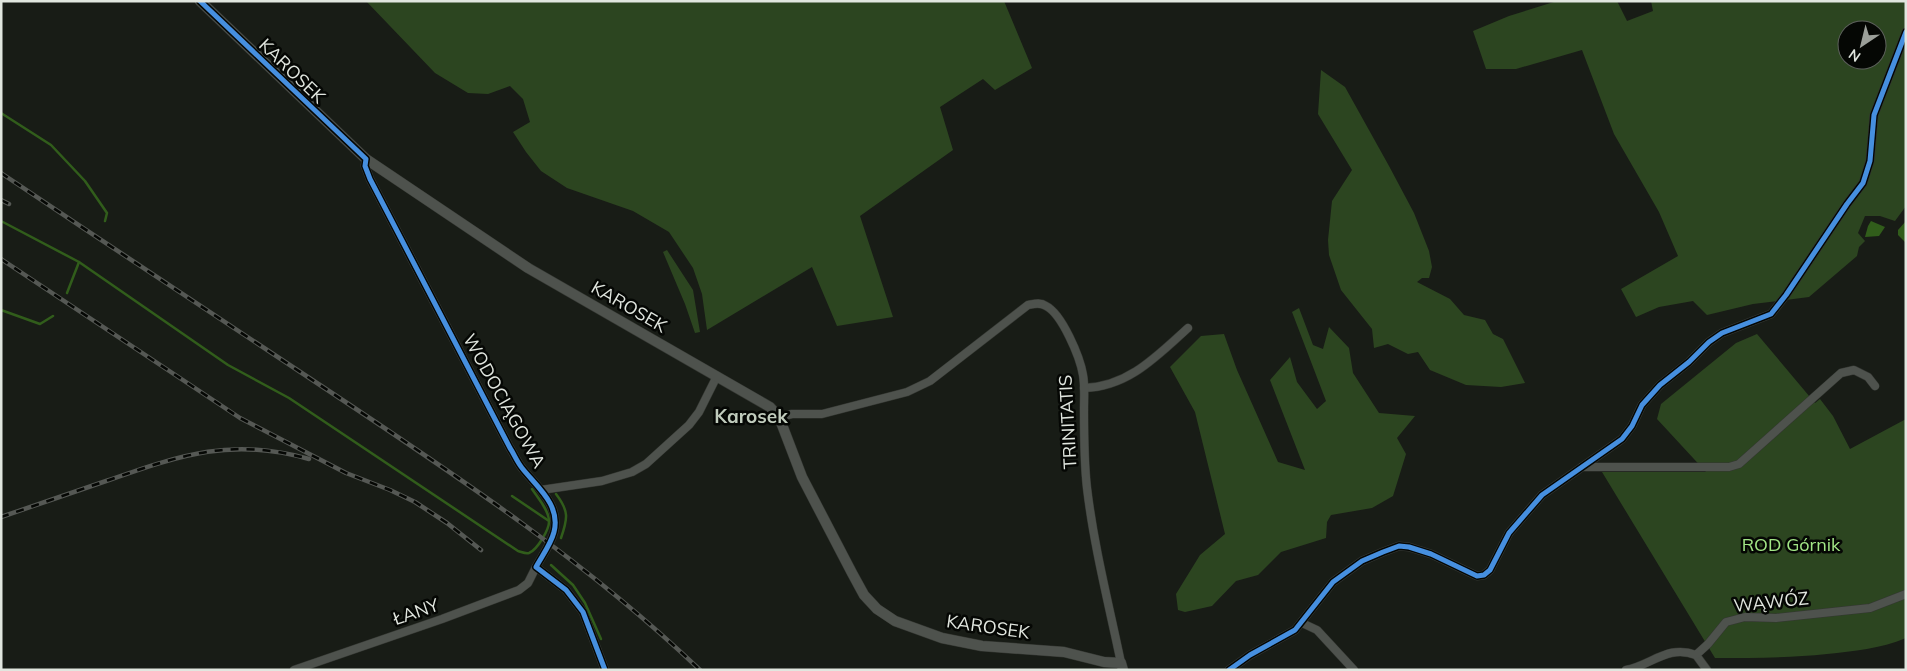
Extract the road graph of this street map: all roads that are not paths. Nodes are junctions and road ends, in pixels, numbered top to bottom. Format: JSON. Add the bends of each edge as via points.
{"nodes":[{"id":1,"x":200,"y":1,"type":"edge"},
{"id":2,"x":1906,"y":32,"type":"edge"},
{"id":3,"x":366,"y":159,"type":"junction"},
{"id":4,"x":1188,"y":328,"type":"dead end"},
{"id":5,"x":717,"y":376,"type":"junction"},
{"id":6,"x":1875,"y":386,"type":"dead end"},
{"id":7,"x":1084,"y":388,"type":"junction"},
{"id":8,"x":779,"y":417,"type":"junction"},
{"id":9,"x":1582,"y":467,"type":"junction"},
{"id":10,"x":541,"y":490,"type":"junction"},
{"id":11,"x":536,"y":567,"type":"junction"},
{"id":12,"x":1906,"y":594,"type":"edge"},
{"id":13,"x":1302,"y":623,"type":"junction"},
{"id":14,"x":1696,"y":655,"type":"junction"},
{"id":15,"x":1122,"y":666,"type":"edge"},
{"id":16,"x":294,"y":670,"type":"edge"},
{"id":17,"x":605,"y":670,"type":"edge"},
{"id":18,"x":1229,"y":670,"type":"edge"},
{"id":19,"x":1354,"y":670,"type":"edge"},
{"id":20,"x":1626,"y":670,"type":"edge"},
{"id":21,"x":1707,"y":670,"type":"edge"}],
"edges":[{"from":1,"to":3,"type":"street","name":"KAROSEK"},
{"from":2,"to":9,"type":"street","via":[[1874,115],[1870,161],[1863,183],[1786,296],[1771,314],[1708,342],[1642,405],[1622,439]]},
{"from":3,"to":5,"type":"street","name":"KAROSEK","via":[[528,268]]},
{"from":3,"to":10,"type":"street","name":"WODOCIĄGOWA","via":[[370,179],[510,448],[520,466]]},
{"from":4,"to":7,"type":"street","via":[[1137,372],[1112,384]]},
{"from":5,"to":8,"type":"street","name":"KAROSEK","via":[[770,407]]},
{"from":5,"to":10,"type":"street","via":[[689,425],[646,464],[602,482]]},
{"from":6,"to":9,"type":"street","via":[[1868,377],[1854,370],[1841,373],[1739,464],[1729,467]]},
{"from":7,"to":8,"type":"street","name":"TRINITATIS","via":[[1077,355],[1065,330],[1055,314],[1037,303],[1028,305],[930,381],[907,392],[822,414]]},
{"from":7,"to":15,"type":"street","name":"TRINITATIS","via":[[1087,488]]},
{"from":8,"to":15,"type":"street","name":"KAROSEK","via":[[802,477],[864,595],[877,609],[895,621],[942,638],[982,646],[1064,652]]},
{"from":9,"to":13,"type":"street","via":[[1536,500],[1509,533],[1490,570],[1484,575],[1477,576],[1431,554],[1399,546],[1362,562],[1333,582]]},
{"from":10,"to":11,"type":"street","name":"WODOCIĄGOWA","via":[[552,506],[555,522],[552,538]]},
{"from":11,"to":16,"type":"street","name":"ŁANY","via":[[519,590]]},
{"from":11,"to":17,"type":"street","via":[[566,590],[583,612]]},
{"from":12,"to":14,"type":"street","name":"WĄWÓZ","via":[[1870,608],[1776,618],[1745,617],[1726,622]]},
{"from":13,"to":18,"type":"street"},
{"from":13,"to":19,"type":"street","via":[[1317,630]]},
{"from":14,"to":20,"type":"street","via":[[1687,651],[1664,653],[1637,668]]},
{"from":14,"to":21,"type":"street"}]}
